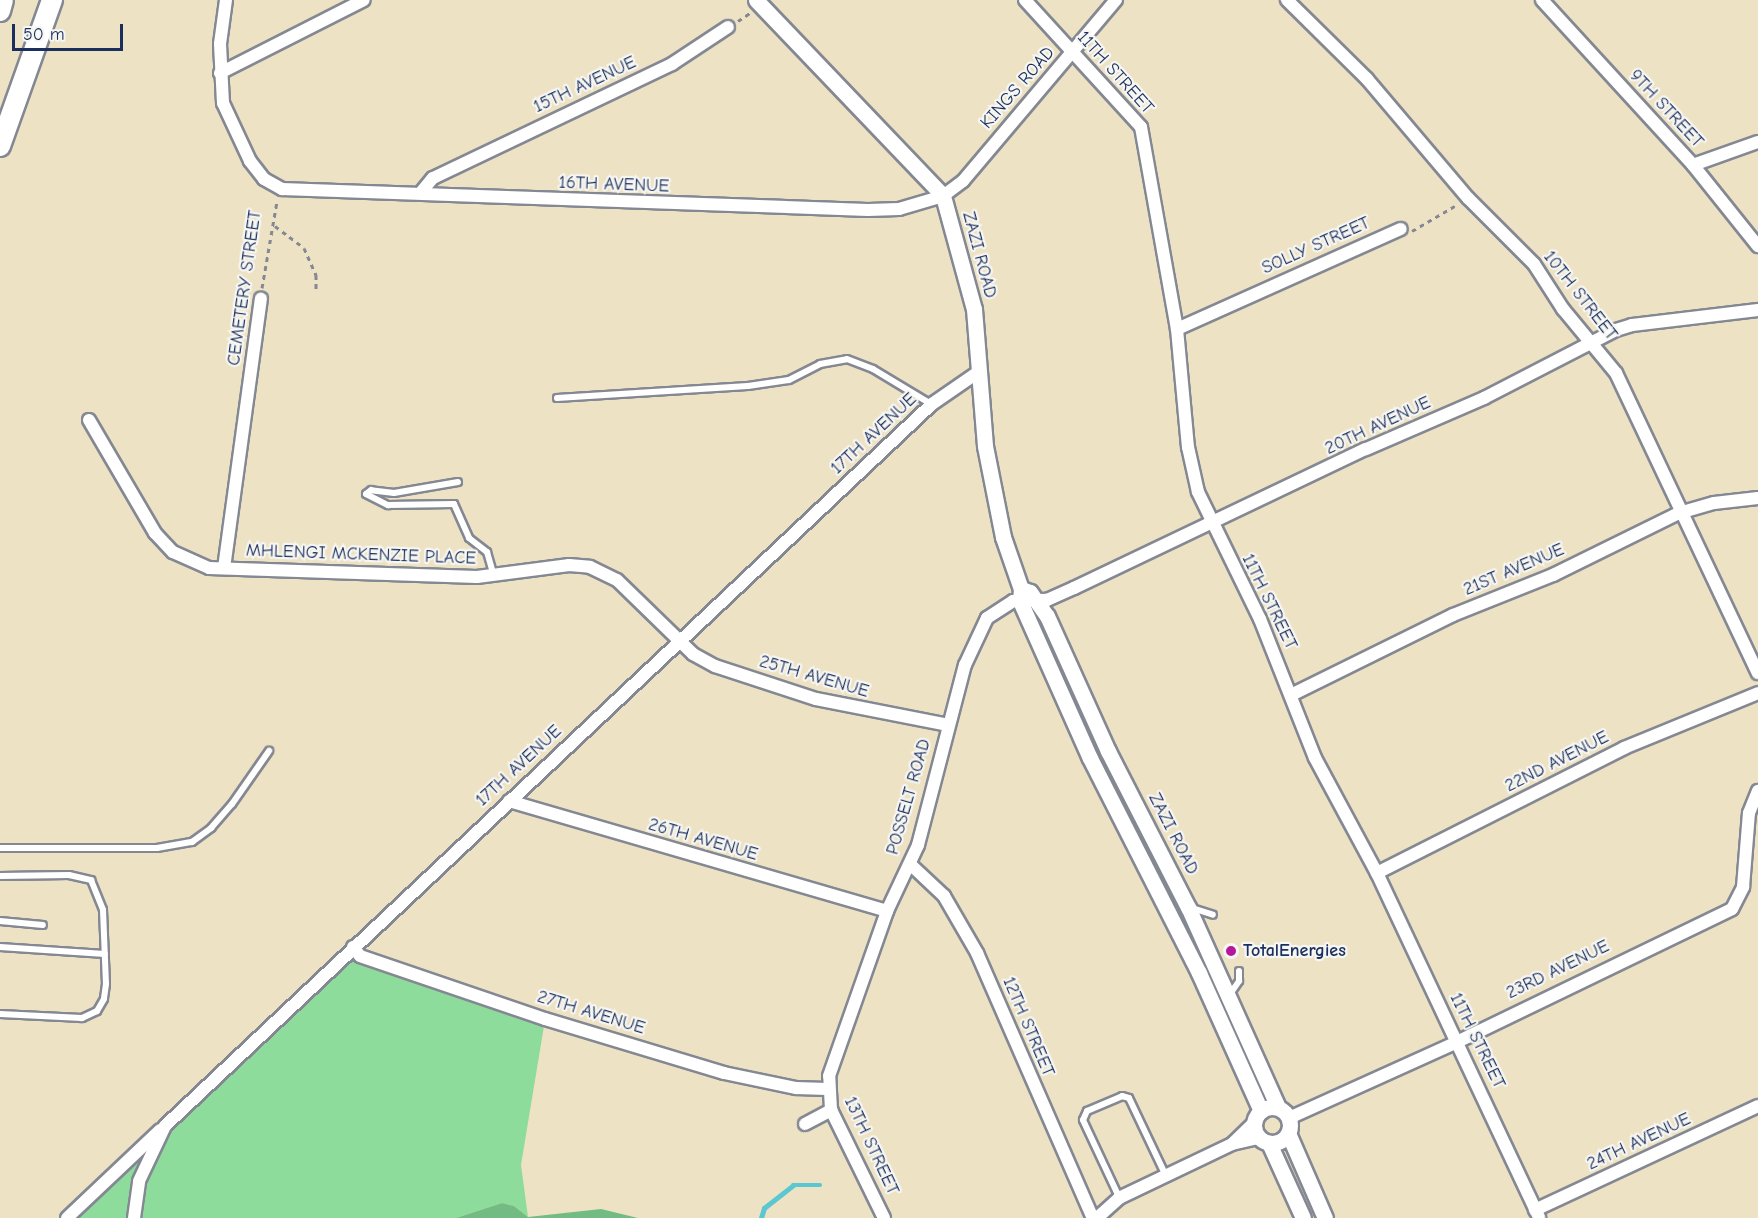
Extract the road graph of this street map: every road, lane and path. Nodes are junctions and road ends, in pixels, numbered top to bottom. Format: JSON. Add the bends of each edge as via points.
{"nodes":[{"id":1,"x":3,"y":0,"type":"edge"},
{"id":2,"x":52,"y":0,"type":"edge"},
{"id":3,"x":226,"y":0,"type":"edge"},
{"id":4,"x":364,"y":0,"type":"edge"},
{"id":5,"x":1025,"y":0,"type":"edge"},
{"id":6,"x":1116,"y":0,"type":"edge"},
{"id":7,"x":1287,"y":0,"type":"edge"},
{"id":8,"x":1542,"y":0,"type":"edge"},
{"id":9,"x":759,"y":3,"type":"edge"},
{"id":10,"x":0,"y":11,"type":"edge"},
{"id":11,"x":728,"y":27,"type":"joint"},
{"id":12,"x":1072,"y":54,"type":"junction"},
{"id":13,"x":220,"y":73,"type":"junction"},
{"id":14,"x":1758,"y":142,"type":"edge"},
{"id":15,"x":0,"y":146,"type":"edge"},
{"id":16,"x":1693,"y":165,"type":"junction"},
{"id":17,"x":282,"y":189,"type":"junction"},
{"id":18,"x":422,"y":191,"type":"junction"},
{"id":19,"x":943,"y":196,"type":"junction"},
{"id":20,"x":1468,"y":198,"type":"junction"},
{"id":21,"x":275,"y":226,"type":"junction"},
{"id":22,"x":1401,"y":229,"type":"joint"},
{"id":23,"x":1758,"y":246,"type":"edge"},
{"id":24,"x":316,"y":292,"type":"dead end"},
{"id":25,"x":261,"y":299,"type":"joint"},
{"id":26,"x":1758,"y":310,"type":"edge"},
{"id":27,"x":1177,"y":329,"type":"junction"},
{"id":28,"x":1591,"y":342,"type":"junction"},
{"id":29,"x":977,"y":374,"type":"junction"},
{"id":30,"x":557,"y":398,"type":"dead end"},
{"id":31,"x":932,"y":404,"type":"junction"},
{"id":32,"x":89,"y":420,"type":"dead end"},
{"id":33,"x":458,"y":482,"type":"dead end"},
{"id":34,"x":1758,"y":498,"type":"edge"},
{"id":35,"x":1679,"y":513,"type":"junction"},
{"id":36,"x":1211,"y":525,"type":"junction"},
{"id":37,"x":224,"y":568,"type":"junction"},
{"id":38,"x":494,"y":576,"type":"junction"},
{"id":39,"x":1021,"y":595,"type":"junction"},
{"id":40,"x":1039,"y":601,"type":"junction"},
{"id":41,"x":682,"y":639,"type":"junction"},
{"id":42,"x":1758,"y":673,"type":"edge"},
{"id":43,"x":1758,"y":693,"type":"edge"},
{"id":44,"x":1291,"y":695,"type":"junction"},
{"id":45,"x":948,"y":725,"type":"junction"},
{"id":46,"x":268,"y":751,"type":"dead end"},
{"id":47,"x":1758,"y":791,"type":"edge"},
{"id":48,"x":509,"y":801,"type":"junction"},
{"id":49,"x":0,"y":848,"type":"edge"},
{"id":50,"x":910,"y":864,"type":"junction"},
{"id":51,"x":1377,"y":873,"type":"junction"},
{"id":52,"x":0,"y":876,"type":"edge"},
{"id":53,"x":1188,"y":907,"type":"junction"},
{"id":54,"x":887,"y":911,"type":"junction"},
{"id":55,"x":1213,"y":915,"type":"dead end"},
{"id":56,"x":0,"y":921,"type":"edge"},
{"id":57,"x":43,"y":925,"type":"dead end"},
{"id":58,"x":0,"y":947,"type":"edge"},
{"id":59,"x":353,"y":948,"type":"junction"},
{"id":60,"x":105,"y":954,"type":"junction"},
{"id":61,"x":1239,"y":971,"type":"dead end"},
{"id":62,"x":1228,"y":996,"type":"junction"},
{"id":63,"x":0,"y":1014,"type":"edge"},
{"id":64,"x":1457,"y":1042,"type":"junction"},
{"id":65,"x":827,"y":1089,"type":"junction"},
{"id":66,"x":1758,"y":1106,"type":"edge"},
{"id":67,"x":831,"y":1110,"type":"junction"},
{"id":68,"x":1257,"y":1117,"type":"junction"},
{"id":69,"x":1285,"y":1120,"type":"junction"},
{"id":70,"x":805,"y":1124,"type":"dead end"},
{"id":71,"x":165,"y":1126,"type":"junction"},
{"id":72,"x":1264,"y":1141,"type":"junction"},
{"id":73,"x":1232,"y":1144,"type":"junction"},
{"id":74,"x":1166,"y":1176,"type":"junction"},
{"id":75,"x":1119,"y":1198,"type":"junction"},
{"id":76,"x":1537,"y":1214,"type":"edge"},
{"id":77,"x":1091,"y":1217,"type":"edge"},
{"id":78,"x":67,"y":1218,"type":"edge"},
{"id":79,"x":134,"y":1218,"type":"edge"},
{"id":80,"x":884,"y":1218,"type":"edge"},
{"id":81,"x":1303,"y":1218,"type":"edge"},
{"id":82,"x":1325,"y":1218,"type":"edge"}],
"edges":[{"from":1,"to":10,"type":"main road"},
{"from":2,"to":15,"type":"main road"},
{"from":3,"to":13,"type":"street"},
{"from":4,"to":13,"type":"street"},
{"from":5,"to":12,"type":"street","name":"11TH STREET"},
{"from":6,"to":12,"type":"street","name":"KINGS ROAD"},
{"from":7,"to":20,"type":"street","name":"10TH STREET","via":[[1367,79]]},
{"from":8,"to":16,"type":"street","name":"9TH STREET"},
{"from":9,"to":11,"type":"path"},
{"from":9,"to":19,"type":"street","name":"ZAZI ROAD"},
{"from":11,"to":18,"type":"street","name":"15TH AVENUE","via":[[672,64],[433,178]]},
{"from":12,"to":19,"type":"street","name":"KINGS ROAD","via":[[963,181]]},
{"from":12,"to":27,"type":"street","name":"11TH STREET","via":[[1141,127]]},
{"from":13,"to":17,"type":"street","via":[[223,103],[250,161],[264,179]]},
{"from":14,"to":16,"type":"street"},
{"from":16,"to":23,"type":"street","name":"9TH STREET"},
{"from":17,"to":18,"type":"street","name":"16TH AVENUE"},
{"from":17,"to":21,"type":"path","name":"CEMETERY STREET","via":[[274,210]]},
{"from":18,"to":19,"type":"street","name":"16TH AVENUE","via":[[569,202],[868,210],[899,208]]},
{"from":19,"to":29,"type":"street","name":"ZAZI ROAD","via":[[974,309]]},
{"from":20,"to":22,"type":"path","via":[[1415,231]]},
{"from":20,"to":28,"type":"street","name":"10TH STREET","via":[[1534,264],[1563,309]]},
{"from":21,"to":24,"type":"path","via":[[304,248],[316,275]]},
{"from":21,"to":25,"type":"path","name":"CEMETERY STREET","via":[[264,255]]},
{"from":22,"to":27,"type":"street","name":"SOLLY STREET"},
{"from":25,"to":37,"type":"street","name":"CEMETERY STREET"},
{"from":26,"to":28,"type":"street","name":"20TH AVENUE","via":[[1632,325]]},
{"from":27,"to":36,"type":"street","name":"11TH STREET","via":[[1190,462]]},
{"from":28,"to":35,"type":"street","name":"10TH STREET","via":[[1616,373]]},
{"from":28,"to":36,"type":"street","name":"20TH AVENUE","via":[[1484,398],[1366,449]]},
{"from":29,"to":31,"type":"street","name":"17TH AVENUE"},
{"from":29,"to":39,"type":"street","name":"ZAZI ROAD","via":[[997,512]]},
{"from":30,"to":31,"type":"lane","via":[[748,386],[789,380],[820,364],[847,359],[873,369]]},
{"from":31,"to":41,"type":"street","name":"17TH AVENUE"},
{"from":32,"to":37,"type":"street","name":"MHLENGI MCKENZIE PLACE","via":[[155,533],[173,552],[209,568]]},
{"from":33,"to":38,"type":"lane","via":[[394,493],[371,490],[366,494],[388,505],[454,504],[469,538],[486,552]]},
{"from":34,"to":35,"type":"street","name":"21ST AVENUE","via":[[1714,503]]},
{"from":35,"to":42,"type":"street","name":"10TH STREET"},
{"from":35,"to":44,"type":"street","name":"21ST AVENUE","via":[[1553,575],[1453,615]]},
{"from":36,"to":40,"type":"street","name":"20TH AVENUE"},
{"from":36,"to":44,"type":"street","name":"11TH STREET","via":[[1260,619]]},
{"from":37,"to":38,"type":"street","name":"MHLENGI MCKENZIE PLACE"},
{"from":38,"to":41,"type":"street","name":"MHLENGI MCKENZIE PLACE","via":[[569,565],[603,570]]},
{"from":39,"to":40,"type":"street"},
{"from":39,"to":45,"type":"street","name":"POSSELT ROAD","via":[[996,610],[980,629]]},
{"from":39,"to":68,"type":"street","name":"ZAZI ROAD","via":[[1090,758],[1200,974]]},
{"from":40,"to":53,"type":"street","name":"ZAZI ROAD","via":[[1108,751]]},
{"from":41,"to":45,"type":"street","name":"25TH AVENUE","via":[[693,654],[715,666],[793,692],[878,714]]},
{"from":41,"to":48,"type":"street","name":"17TH AVENUE"},
{"from":43,"to":51,"type":"street","name":"22ND AVENUE","via":[[1624,748]]},
{"from":44,"to":51,"type":"street","name":"11TH STREET","via":[[1315,758]]},
{"from":45,"to":50,"type":"street","name":"POSSELT ROAD"},
{"from":46,"to":49,"type":"lane","via":[[232,804],[192,842],[157,848]]},
{"from":47,"to":64,"type":"street","name":"23RD AVENUE","via":[[1749,813],[1743,887],[1732,909]]},
{"from":48,"to":54,"type":"street","name":"26TH AVENUE"},
{"from":48,"to":59,"type":"street","name":"17TH AVENUE"},
{"from":50,"to":54,"type":"street","name":"POSSELT ROAD"},
{"from":50,"to":77,"type":"street","name":"12TH STREET","via":[[944,896],[977,953]]},
{"from":51,"to":64,"type":"street","name":"11TH STREET"},
{"from":52,"to":60,"type":"lane","via":[[76,875],[91,880],[103,910]]},
{"from":53,"to":55,"type":"lane"},
{"from":53,"to":62,"type":"street","name":"ZAZI ROAD"},
{"from":54,"to":65,"type":"street","name":"POSSELT ROAD"},
{"from":56,"to":57,"type":"lane"},
{"from":58,"to":60,"type":"lane"},
{"from":59,"to":65,"type":"street","name":"27TH AVENUE","via":[[360,956],[523,1011],[713,1069],[761,1082]]},
{"from":59,"to":71,"type":"street","name":"17TH AVENUE"},
{"from":60,"to":63,"type":"lane","via":[[104,999],[97,1011],[63,1020]]},
{"from":61,"to":62,"type":"lane","via":[[1239,981]]},
{"from":62,"to":69,"type":"street","name":"ZAZI ROAD"},
{"from":64,"to":69,"type":"street","name":"23RD AVENUE"},
{"from":64,"to":76,"type":"street","name":"11TH STREET"},
{"from":65,"to":67,"type":"street","name":"13TH STREET"},
{"from":66,"to":76,"type":"street","name":"24TH AVENUE"},
{"from":67,"to":70,"type":"street"},
{"from":67,"to":80,"type":"street","name":"13TH STREET"},
{"from":68,"to":69,"type":"street"},
{"from":68,"to":72,"type":"street","name":"ZAZI ROAD"},
{"from":68,"to":73,"type":"street"},
{"from":69,"to":72,"type":"street"},
{"from":69,"to":82,"type":"street","name":"ZAZI ROAD"},
{"from":71,"to":78,"type":"street"},
{"from":71,"to":79,"type":"street","name":"17TH AVENUE","via":[[139,1181]]},
{"from":72,"to":73,"type":"street"},
{"from":72,"to":81,"type":"street"},
{"from":73,"to":74,"type":"street"},
{"from":74,"to":75,"type":"street"},
{"from":74,"to":75,"type":"lane","via":[[1129,1098],[1122,1096],[1087,1111],[1083,1117],[1085,1126]]},
{"from":75,"to":77,"type":"street"}]}
